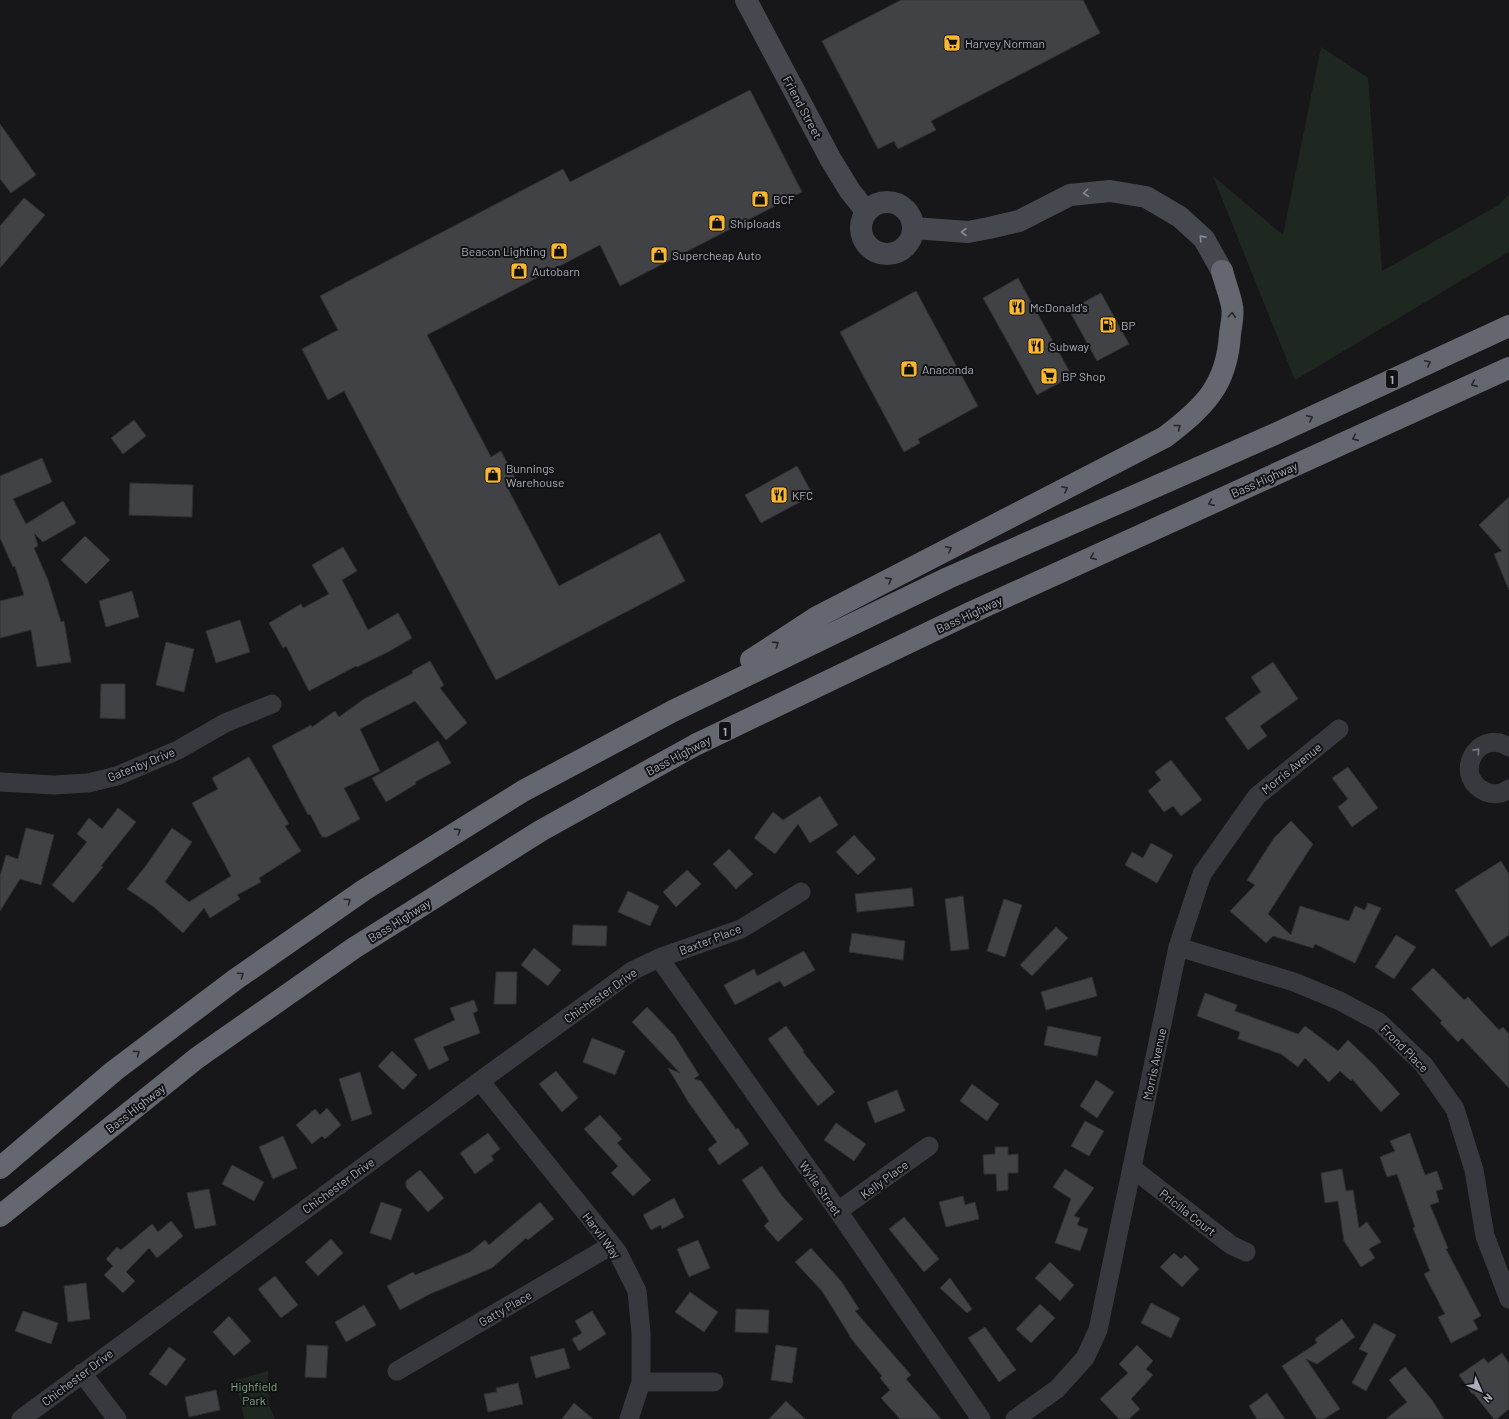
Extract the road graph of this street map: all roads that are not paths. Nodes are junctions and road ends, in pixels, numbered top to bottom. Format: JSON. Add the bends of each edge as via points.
{"nodes":[{"id":1,"x":746,"y":0,"type":"edge"},
{"id":2,"x":866,"y":211,"type":"junction"},
{"id":3,"x":914,"y":228,"type":"junction"},
{"id":4,"x":1222,"y":271,"type":"joint"},
{"id":5,"x":1509,"y":326,"type":"edge"},
{"id":6,"x":1509,"y":368,"type":"edge"},
{"id":7,"x":272,"y":704,"type":"dead end"},
{"id":8,"x":673,"y":711,"type":"junction"},
{"id":9,"x":1338,"y":729,"type":"dead end"},
{"id":10,"x":1509,"y":747,"type":"edge"},
{"id":11,"x":0,"y":782,"type":"edge"},
{"id":12,"x":1507,"y":794,"type":"edge"},
{"id":13,"x":801,"y":892,"type":"dead end"},
{"id":14,"x":1178,"y":947,"type":"junction"},
{"id":15,"x":659,"y":958,"type":"junction"},
{"id":16,"x":114,"y":1070,"type":"junction"},
{"id":17,"x":480,"y":1081,"type":"junction"},
{"id":18,"x":929,"y":1146,"type":"dead end"},
{"id":19,"x":0,"y":1156,"type":"edge"},
{"id":20,"x":0,"y":1168,"type":"edge"},
{"id":21,"x":1132,"y":1168,"type":"junction"},
{"id":22,"x":838,"y":1211,"type":"junction"},
{"id":23,"x":3,"y":1214,"type":"edge"},
{"id":24,"x":612,"y":1245,"type":"junction"},
{"id":25,"x":1246,"y":1252,"type":"dead end"},
{"id":26,"x":1509,"y":1299,"type":"edge"},
{"id":27,"x":397,"y":1371,"type":"dead end"},
{"id":28,"x":82,"y":1373,"type":"junction"},
{"id":29,"x":642,"y":1382,"type":"junction"},
{"id":30,"x":714,"y":1382,"type":"dead end"},
{"id":31,"x":21,"y":1419,"type":"edge"},
{"id":32,"x":117,"y":1419,"type":"edge"},
{"id":33,"x":629,"y":1419,"type":"edge"},
{"id":34,"x":981,"y":1419,"type":"edge"},
{"id":35,"x":1014,"y":1419,"type":"edge"}],
"edges":[{"from":1,"to":2,"type":"street","name":"Friend Street","via":[[830,160]]},
{"from":2,"to":3,"type":"street","via":[[882,201],[892,201],[908,211]]},
{"from":2,"to":3,"type":"street","via":[[860,228],[862,237],[868,247],[876,252],[894,253],[902,249],[912,237]]},
{"from":4,"to":3,"type":"street","one_way":true,"via":[[1204,239],[1180,217],[1146,197],[1110,191],[1070,195],[1019,221],[968,232]]},
{"from":8,"to":4,"type":"highway","one_way":true,"via":[[817,618],[1165,437],[1190,418],[1207,400],[1220,379],[1229,348],[1232,308]]},
{"from":8,"to":5,"type":"highway","number":"1","one_way":true,"via":[[948,578],[1275,434]]},
{"from":6,"to":23,"type":"highway","name":"Bass Highway","number":"1","one_way":true,"via":[[970,613],[695,745],[542,830],[354,948],[197,1058]]},
{"from":7,"to":11,"type":"street","name":"Gatenby Drive","via":[[225,723],[178,750],[117,776],[88,783],[54,785]]},
{"from":16,"to":8,"type":"highway","number":"1","one_way":true,"via":[[236,979],[364,890],[523,791]]},
{"from":9,"to":14,"type":"street","name":"Morris Avenue","via":[[1257,796],[1202,874]]},
{"from":12,"to":10,"type":"street","one_way":true,"via":[[1481,790],[1472,780],[1469,768],[1470,759],[1481,746],[1497,742]]},
{"from":13,"to":15,"type":"street","name":"Baxter Place","via":[[741,929]]},
{"from":14,"to":21,"type":"street","name":"Morris Avenue"},
{"from":14,"to":26,"type":"street","name":"Frond Place","via":[[1294,982],[1340,1001],[1379,1022],[1424,1065],[1455,1109],[1474,1170],[1485,1236]]},
{"from":15,"to":17,"type":"street","name":"Chichester Drive","via":[[632,971]]},
{"from":15,"to":22,"type":"street","name":"Wylie Street"},
{"from":16,"to":19,"type":"highway"},
{"from":16,"to":20,"type":"highway","number":"1"},
{"from":17,"to":24,"type":"street","name":"Harvil Way"},
{"from":17,"to":28,"type":"street","name":"Chichester Drive"},
{"from":18,"to":22,"type":"street","name":"Kelly Place"},
{"from":21,"to":25,"type":"street","name":"Pricilla Court","via":[[1231,1245]]},
{"from":21,"to":35,"type":"street","name":"Morris Avenue","via":[[1098,1330],[1085,1358],[1057,1389]]},
{"from":22,"to":34,"type":"street","name":"Wylie Street"},
{"from":24,"to":27,"type":"street","name":"Gatty Place"},
{"from":24,"to":29,"type":"street","name":"Harvil Way","via":[[637,1291]]},
{"from":28,"to":31,"type":"street","name":"Chichester Drive"},
{"from":28,"to":32,"type":"street"},
{"from":29,"to":30,"type":"street"},
{"from":29,"to":33,"type":"street","name":"Harvil Way"}]}
